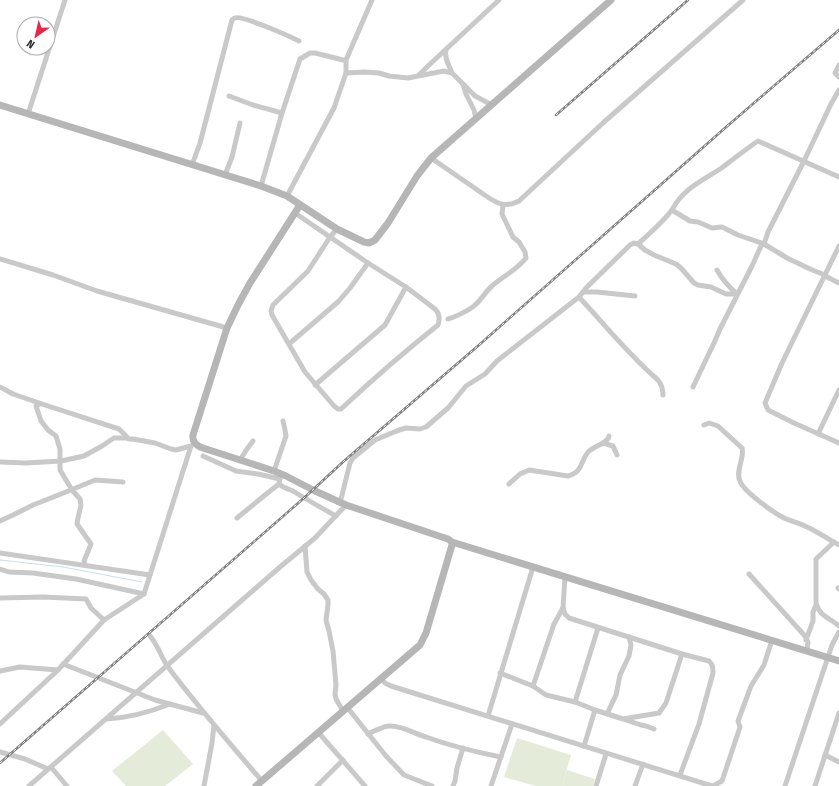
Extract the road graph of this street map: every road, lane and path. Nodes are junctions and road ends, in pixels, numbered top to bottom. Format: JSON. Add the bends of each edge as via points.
{"nodes":[{"id":1,"x":65,"y":0,"type":"edge"},
{"id":2,"x":372,"y":0,"type":"edge"},
{"id":3,"x":499,"y":0,"type":"edge"},
{"id":4,"x":610,"y":0,"type":"edge"},
{"id":5,"x":743,"y":0,"type":"edge"},
{"id":6,"x":299,"y":40,"type":"dead end"},
{"id":7,"x":446,"y":49,"type":"junction"},
{"id":8,"x":346,"y":60,"type":"junction"},
{"id":9,"x":839,"y":64,"type":"edge"},
{"id":10,"x":346,"y":73,"type":"junction"},
{"id":11,"x":452,"y":73,"type":"junction"},
{"id":12,"x":419,"y":75,"type":"junction"},
{"id":13,"x":839,"y":77,"type":"edge"},
{"id":14,"x":463,"y":83,"type":"junction"},
{"id":15,"x":839,"y":90,"type":"edge"},
{"id":16,"x":229,"y":96,"type":"dead end"},
{"id":17,"x":492,"y":105,"type":"junction"},
{"id":18,"x":0,"y":106,"type":"edge"},
{"id":19,"x":282,"y":113,"type":"junction"},
{"id":20,"x":28,"y":114,"type":"junction"},
{"id":21,"x":476,"y":119,"type":"junction"},
{"id":22,"x":240,"y":123,"type":"dead end"},
{"id":23,"x":431,"y":158,"type":"junction"},
{"id":24,"x":804,"y":162,"type":"junction"},
{"id":25,"x":192,"y":165,"type":"junction"},
{"id":26,"x":225,"y":175,"type":"junction"},
{"id":27,"x":839,"y":177,"type":"edge"},
{"id":28,"x":261,"y":186,"type":"junction"},
{"id":29,"x":287,"y":196,"type":"junction"},
{"id":30,"x":300,"y":204,"type":"junction"},
{"id":31,"x":503,"y":205,"type":"junction"},
{"id":32,"x":672,"y":210,"type":"junction"},
{"id":33,"x":295,"y":213,"type":"junction"},
{"id":34,"x":337,"y":229,"type":"junction"},
{"id":35,"x":330,"y":237,"type":"junction"},
{"id":36,"x":638,"y":244,"type":"junction"},
{"id":37,"x":764,"y":244,"type":"junction"},
{"id":38,"x":839,"y":246,"type":"edge"},
{"id":39,"x":0,"y":259,"type":"edge"},
{"id":40,"x":368,"y":263,"type":"junction"},
{"id":41,"x":717,"y":270,"type":"dead end"},
{"id":42,"x":825,"y":275,"type":"junction"},
{"id":43,"x":839,"y":283,"type":"edge"},
{"id":44,"x":406,"y":287,"type":"junction"},
{"id":45,"x":737,"y":294,"type":"junction"},
{"id":46,"x":581,"y":295,"type":"junction"},
{"id":47,"x":635,"y":296,"type":"dead end"},
{"id":48,"x":448,"y":319,"type":"dead end"},
{"id":49,"x":227,"y":328,"type":"junction"},
{"id":50,"x":289,"y":344,"type":"junction"},
{"id":51,"x":315,"y":384,"type":"junction"},
{"id":52,"x":0,"y":387,"type":"edge"},
{"id":53,"x":693,"y":387,"type":"dead end"},
{"id":54,"x":839,"y":390,"type":"edge"},
{"id":55,"x":663,"y":395,"type":"dead end"},
{"id":56,"x":40,"y":404,"type":"junction"},
{"id":57,"x":283,"y":421,"type":"dead end"},
{"id":58,"x":704,"y":424,"type":"dead end"},
{"id":59,"x":818,"y":434,"type":"junction"},
{"id":60,"x":609,"y":436,"type":"dead end"},
{"id":61,"x":127,"y":438,"type":"junction"},
{"id":62,"x":253,"y":441,"type":"dead end"},
{"id":63,"x":602,"y":443,"type":"junction"},
{"id":64,"x":839,"y":443,"type":"edge"},
{"id":65,"x":193,"y":444,"type":"junction"},
{"id":66,"x":617,"y":455,"type":"dead end"},
{"id":67,"x":203,"y":456,"type":"dead end"},
{"id":68,"x":240,"y":460,"type":"junction"},
{"id":69,"x":61,"y":461,"type":"junction"},
{"id":70,"x":0,"y":462,"type":"edge"},
{"id":71,"x":274,"y":471,"type":"junction"},
{"id":72,"x":123,"y":482,"type":"dead end"},
{"id":73,"x":279,"y":484,"type":"junction"},
{"id":74,"x":509,"y":484,"type":"dead end"},
{"id":75,"x":72,"y":490,"type":"junction"},
{"id":76,"x":343,"y":504,"type":"junction"},
{"id":77,"x":336,"y":516,"type":"junction"},
{"id":78,"x":237,"y":518,"type":"dead end"},
{"id":79,"x":0,"y":521,"type":"edge"},
{"id":80,"x":452,"y":542,"type":"junction"},
{"id":81,"x":837,"y":544,"type":"edge"},
{"id":82,"x":305,"y":546,"type":"junction"},
{"id":83,"x":0,"y":553,"type":"edge"},
{"id":84,"x":85,"y":565,"type":"junction"},
{"id":85,"x":533,"y":567,"type":"junction"},
{"id":86,"x":0,"y":569,"type":"edge"},
{"id":87,"x":749,"y":574,"type":"dead end"},
{"id":88,"x":150,"y":575,"type":"junction"},
{"id":89,"x":565,"y":577,"type":"junction"},
{"id":90,"x":144,"y":594,"type":"junction"},
{"id":91,"x":0,"y":598,"type":"edge"},
{"id":92,"x":816,"y":605,"type":"junction"},
{"id":93,"x":563,"y":608,"type":"junction"},
{"id":94,"x":104,"y":620,"type":"junction"},
{"id":95,"x":839,"y":626,"type":"edge"},
{"id":96,"x":598,"y":628,"type":"junction"},
{"id":97,"x":839,"y":632,"type":"edge"},
{"id":98,"x":150,"y":636,"type":"dead end"},
{"id":99,"x":629,"y":637,"type":"junction"},
{"id":100,"x":772,"y":640,"type":"junction"},
{"id":101,"x":806,"y":640,"type":"junction"},
{"id":102,"x":807,"y":651,"type":"junction"},
{"id":103,"x":682,"y":654,"type":"junction"},
{"id":104,"x":828,"y":657,"type":"junction"},
{"id":105,"x":839,"y":661,"type":"edge"},
{"id":106,"x":62,"y":664,"type":"junction"},
{"id":107,"x":167,"y":666,"type":"junction"},
{"id":108,"x":58,"y":670,"type":"junction"},
{"id":109,"x":0,"y":671,"type":"edge"},
{"id":110,"x":500,"y":673,"type":"junction"},
{"id":111,"x":381,"y":678,"type":"junction"},
{"id":112,"x":533,"y":686,"type":"junction"},
{"id":113,"x":136,"y":692,"type":"junction"},
{"id":114,"x":575,"y":702,"type":"junction"},
{"id":115,"x":170,"y":704,"type":"junction"},
{"id":116,"x":345,"y":709,"type":"junction"},
{"id":117,"x":595,"y":710,"type":"junction"},
{"id":118,"x":204,"y":713,"type":"junction"},
{"id":119,"x":839,"y":713,"type":"edge"},
{"id":120,"x":607,"y":714,"type":"junction"},
{"id":121,"x":488,"y":716,"type":"junction"},
{"id":122,"x":106,"y":719,"type":"junction"},
{"id":123,"x":623,"y":719,"type":"junction"},
{"id":124,"x":0,"y":724,"type":"edge"},
{"id":125,"x":512,"y":724,"type":"junction"},
{"id":126,"x":214,"y":725,"type":"junction"},
{"id":127,"x":654,"y":729,"type":"dead end"},
{"id":128,"x":318,"y":732,"type":"junction"},
{"id":129,"x":368,"y":734,"type":"junction"},
{"id":130,"x":584,"y":746,"type":"junction"},
{"id":131,"x":463,"y":748,"type":"junction"},
{"id":132,"x":0,"y":752,"type":"edge"},
{"id":133,"x":606,"y":754,"type":"junction"},
{"id":134,"x":825,"y":755,"type":"junction"},
{"id":135,"x":501,"y":757,"type":"junction"},
{"id":136,"x":343,"y":760,"type":"junction"},
{"id":137,"x":839,"y":762,"type":"edge"},
{"id":138,"x":642,"y":764,"type":"junction"},
{"id":139,"x":50,"y":768,"type":"junction"},
{"id":140,"x":680,"y":775,"type":"junction"},
{"id":141,"x":259,"y":783,"type":"edge"},
{"id":142,"x":29,"y":786,"type":"edge"},
{"id":143,"x":67,"y":786,"type":"edge"},
{"id":144,"x":204,"y":786,"type":"edge"},
{"id":145,"x":317,"y":786,"type":"edge"},
{"id":146,"x":365,"y":786,"type":"edge"},
{"id":147,"x":432,"y":786,"type":"edge"},
{"id":148,"x":453,"y":786,"type":"edge"},
{"id":149,"x":491,"y":786,"type":"edge"},
{"id":150,"x":596,"y":786,"type":"edge"},
{"id":151,"x":635,"y":786,"type":"edge"},
{"id":152,"x":713,"y":786,"type":"edge"},
{"id":153,"x":785,"y":786,"type":"edge"},
{"id":154,"x":815,"y":786,"type":"edge"}],
"edges":[{"from":1,"to":20,"type":"street"},
{"from":2,"to":8,"type":"street"},
{"from":3,"to":7,"type":"street"},
{"from":4,"to":17,"type":"street"},
{"from":5,"to":31,"type":"street","via":[[604,122],[519,201]]},
{"from":6,"to":25,"type":"street","via":[[249,20],[236,17],[232,20]]},
{"from":7,"to":11,"type":"street","via":[[446,59]]},
{"from":7,"to":12,"type":"street"},
{"from":8,"to":10,"type":"street"},
{"from":8,"to":19,"type":"street","via":[[314,52],[300,59]]},
{"from":9,"to":13,"type":"street","via":[[835,73]]},
{"from":10,"to":12,"type":"street","via":[[379,73],[408,78]]},
{"from":10,"to":29,"type":"street","via":[[334,108]]},
{"from":11,"to":12,"type":"street","via":[[444,71]]},
{"from":11,"to":14,"type":"street"},
{"from":14,"to":17,"type":"street","via":[[475,96]]},
{"from":14,"to":21,"type":"street"},
{"from":15,"to":24,"type":"street"},
{"from":16,"to":19,"type":"street"},
{"from":17,"to":21,"type":"street"},
{"from":18,"to":20,"type":"street"},
{"from":19,"to":28,"type":"street"},
{"from":20,"to":25,"type":"street"},
{"from":21,"to":23,"type":"street"},
{"from":22,"to":26,"type":"street"},
{"from":23,"to":31,"type":"street"},
{"from":23,"to":34,"type":"street","via":[[375,240],[364,242]]},
{"from":24,"to":27,"type":"street"},
{"from":24,"to":32,"type":"street","via":[[758,141],[690,189],[677,201]]},
{"from":24,"to":37,"type":"street"},
{"from":25,"to":26,"type":"street"},
{"from":26,"to":28,"type":"street"},
{"from":28,"to":29,"type":"street"},
{"from":29,"to":30,"type":"street"},
{"from":30,"to":33,"type":"street"},
{"from":30,"to":34,"type":"street"},
{"from":31,"to":48,"type":"street","via":[[502,214],[526,258],[491,287],[474,306]]},
{"from":32,"to":36,"type":"street"},
{"from":32,"to":37,"type":"street","via":[[690,221],[712,228],[722,227]]},
{"from":33,"to":35,"type":"street"},
{"from":33,"to":49,"type":"street","via":[[250,283]]},
{"from":34,"to":35,"type":"street"},
{"from":35,"to":40,"type":"street"},
{"from":35,"to":50,"type":"street","via":[[308,271],[273,305],[272,315]]},
{"from":36,"to":45,"type":"street","via":[[654,255],[676,264],[694,283],[726,294]]},
{"from":36,"to":46,"type":"street","via":[[630,245]]},
{"from":37,"to":42,"type":"street","via":[[787,258]]},
{"from":37,"to":45,"type":"street"},
{"from":38,"to":42,"type":"street"},
{"from":39,"to":49,"type":"street","via":[[97,291]]},
{"from":40,"to":44,"type":"street"},
{"from":40,"to":50,"type":"street","via":[[339,301]]},
{"from":41,"to":45,"type":"street"},
{"from":42,"to":43,"type":"street"},
{"from":42,"to":59,"type":"street","via":[[782,362],[765,403],[768,410]]},
{"from":44,"to":51,"type":"street","via":[[385,326]]},
{"from":44,"to":51,"type":"street","via":[[435,308],[438,325],[341,409],[334,406]]},
{"from":45,"to":53,"type":"street"},
{"from":46,"to":47,"type":"street","via":[[597,292]]},
{"from":46,"to":55,"type":"street","via":[[629,352],[662,384]]},
{"from":46,"to":76,"type":"street","via":[[497,361],[485,374],[466,386],[448,408],[426,427],[406,428],[375,440],[353,458]]},
{"from":49,"to":65,"type":"street","via":[[192,438]]},
{"from":50,"to":51,"type":"street"},
{"from":52,"to":56,"type":"street"},
{"from":54,"to":59,"type":"street"},
{"from":56,"to":61,"type":"street","via":[[116,428]]},
{"from":56,"to":69,"type":"street","via":[[36,406],[41,421],[56,436]]},
{"from":57,"to":71,"type":"street","via":[[286,436]]},
{"from":58,"to":81,"type":"street","via":[[718,426],[742,448],[738,478],[742,486],[756,499],[783,517]]},
{"from":59,"to":64,"type":"street"},
{"from":60,"to":63,"type":"street"},
{"from":61,"to":65,"type":"street","via":[[171,449],[181,449]]},
{"from":61,"to":69,"type":"street","via":[[114,438],[84,456]]},
{"from":62,"to":68,"type":"street"},
{"from":63,"to":66,"type":"street","via":[[613,446]]},
{"from":63,"to":74,"type":"street","via":[[591,449],[581,467],[573,475],[529,470]]},
{"from":65,"to":68,"type":"street"},
{"from":65,"to":88,"type":"street"},
{"from":67,"to":73,"type":"street","via":[[236,471],[280,479]]},
{"from":68,"to":71,"type":"street"},
{"from":69,"to":70,"type":"street"},
{"from":69,"to":75,"type":"street","via":[[60,470]]},
{"from":71,"to":76,"type":"street"},
{"from":72,"to":75,"type":"street","via":[[95,480]]},
{"from":73,"to":77,"type":"street"},
{"from":73,"to":78,"type":"street"},
{"from":75,"to":79,"type":"street"},
{"from":75,"to":84,"type":"street","via":[[80,499],[77,524],[92,544],[84,561]]},
{"from":76,"to":77,"type":"street"},
{"from":76,"to":80,"type":"street"},
{"from":77,"to":82,"type":"street"},
{"from":80,"to":85,"type":"street"},
{"from":80,"to":111,"type":"street","via":[[425,637],[417,648]]},
{"from":81,"to":92,"type":"street","via":[[816,559]]},
{"from":82,"to":107,"type":"street"},
{"from":82,"to":116,"type":"street","via":[[307,572],[328,600],[326,623],[332,650],[335,694]]},
{"from":83,"to":84,"type":"street"},
{"from":84,"to":88,"type":"street"},
{"from":85,"to":89,"type":"street"},
{"from":85,"to":110,"type":"street"},
{"from":86,"to":90,"type":"street","via":[[76,579]]},
{"from":87,"to":101,"type":"street"},
{"from":88,"to":90,"type":"street"},
{"from":89,"to":93,"type":"street"},
{"from":89,"to":100,"type":"street"},
{"from":90,"to":94,"type":"street"},
{"from":91,"to":94,"type":"street","via":[[86,599],[91,608]]},
{"from":92,"to":95,"type":"street","via":[[821,613]]},
{"from":92,"to":101,"type":"street"},
{"from":93,"to":96,"type":"street","via":[[564,614],[569,618]]},
{"from":93,"to":112,"type":"street","via":[[554,624]]},
{"from":94,"to":106,"type":"street"},
{"from":96,"to":99,"type":"street"},
{"from":96,"to":114,"type":"street"},
{"from":97,"to":104,"type":"street"},
{"from":98,"to":107,"type":"street"},
{"from":99,"to":103,"type":"street"},
{"from":99,"to":120,"type":"street","via":[[629,656]]},
{"from":100,"to":102,"type":"street"},
{"from":100,"to":152,"type":"street","via":[[764,665],[751,686],[738,721],[740,727],[722,781]]},
{"from":101,"to":102,"type":"street"},
{"from":102,"to":104,"type":"street"},
{"from":103,"to":123,"type":"street","via":[[666,703],[659,713]]},
{"from":103,"to":140,"type":"street","via":[[709,661],[713,673],[699,724]]},
{"from":104,"to":105,"type":"street"},
{"from":104,"to":153,"type":"street"},
{"from":106,"to":108,"type":"street"},
{"from":106,"to":113,"type":"street"},
{"from":107,"to":113,"type":"street"},
{"from":107,"to":118,"type":"street"},
{"from":108,"to":109,"type":"street","via":[[20,667]]},
{"from":108,"to":124,"type":"street"},
{"from":110,"to":112,"type":"street"},
{"from":110,"to":121,"type":"street"},
{"from":111,"to":116,"type":"street"},
{"from":111,"to":121,"type":"street","via":[[391,686]]},
{"from":112,"to":114,"type":"street","via":[[546,695]]},
{"from":113,"to":115,"type":"street"},
{"from":113,"to":122,"type":"street"},
{"from":114,"to":117,"type":"street"},
{"from":115,"to":118,"type":"street"},
{"from":115,"to":122,"type":"street","via":[[135,716]]},
{"from":116,"to":128,"type":"street"},
{"from":116,"to":129,"type":"street"},
{"from":117,"to":120,"type":"street"},
{"from":117,"to":130,"type":"street"},
{"from":118,"to":126,"type":"street"},
{"from":119,"to":134,"type":"street"},
{"from":120,"to":123,"type":"street"},
{"from":121,"to":125,"type":"street"},
{"from":122,"to":139,"type":"street"},
{"from":123,"to":127,"type":"street"},
{"from":125,"to":130,"type":"street"},
{"from":125,"to":135,"type":"street"},
{"from":126,"to":141,"type":"street"},
{"from":126,"to":144,"type":"street"},
{"from":128,"to":136,"type":"street"},
{"from":128,"to":141,"type":"street"},
{"from":129,"to":131,"type":"street","via":[[387,726],[396,726]]},
{"from":129,"to":147,"type":"street","via":[[404,775]]},
{"from":130,"to":133,"type":"street"},
{"from":131,"to":135,"type":"street"},
{"from":131,"to":148,"type":"street"},
{"from":132,"to":139,"type":"street"},
{"from":133,"to":138,"type":"street"},
{"from":133,"to":150,"type":"street"},
{"from":134,"to":137,"type":"street"},
{"from":134,"to":154,"type":"street"},
{"from":135,"to":149,"type":"street"},
{"from":136,"to":145,"type":"street"},
{"from":136,"to":146,"type":"street"},
{"from":138,"to":140,"type":"street"},
{"from":138,"to":151,"type":"street"},
{"from":139,"to":142,"type":"street"},
{"from":139,"to":143,"type":"street"},
{"from":140,"to":152,"type":"street"}]}
